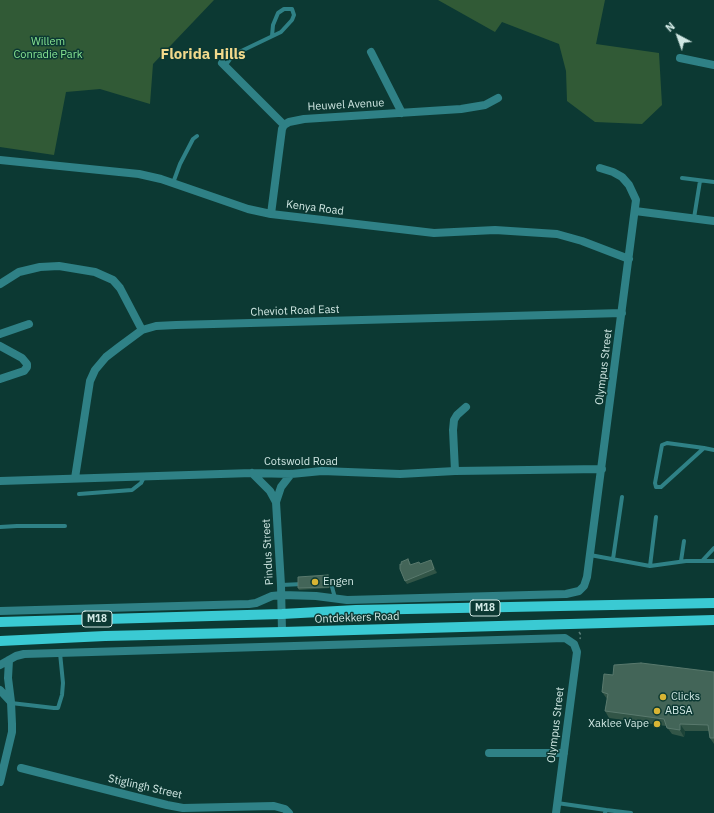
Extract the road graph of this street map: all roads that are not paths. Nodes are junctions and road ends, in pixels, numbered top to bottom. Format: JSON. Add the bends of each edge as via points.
{"nodes":[{"id":1,"x":272,"y":36,"type":"junction"},
{"id":2,"x":371,"y":52,"type":"dead end"},
{"id":3,"x":680,"y":58,"type":"dead end"},
{"id":4,"x":224,"y":64,"type":"joint"},
{"id":5,"x":714,"y":65,"type":"edge"},
{"id":6,"x":498,"y":98,"type":"dead end"},
{"id":7,"x":402,"y":113,"type":"junction"},
{"id":8,"x":284,"y":125,"type":"junction"},
{"id":9,"x":197,"y":136,"type":"dead end"},
{"id":10,"x":0,"y":160,"type":"edge"},
{"id":11,"x":600,"y":168,"type":"dead end"},
{"id":12,"x":682,"y":178,"type":"dead end"},
{"id":13,"x":700,"y":181,"type":"junction"},
{"id":14,"x":714,"y":182,"type":"edge"},
{"id":15,"x":173,"y":183,"type":"junction"},
{"id":16,"x":635,"y":211,"type":"junction"},
{"id":17,"x":271,"y":214,"type":"junction"},
{"id":18,"x":694,"y":219,"type":"junction"},
{"id":19,"x":714,"y":221,"type":"edge"},
{"id":20,"x":629,"y":259,"type":"junction"},
{"id":21,"x":0,"y":284,"type":"edge"},
{"id":22,"x":622,"y":314,"type":"junction"},
{"id":23,"x":29,"y":324,"type":"dead end"},
{"id":24,"x":142,"y":330,"type":"junction"},
{"id":25,"x":0,"y":334,"type":"edge"},
{"id":26,"x":0,"y":346,"type":"edge"},
{"id":27,"x":0,"y":379,"type":"edge"},
{"id":28,"x":466,"y":407,"type":"dead end"},
{"id":29,"x":704,"y":448,"type":"junction"},
{"id":30,"x":714,"y":450,"type":"edge"},
{"id":31,"x":602,"y":468,"type":"junction"},
{"id":32,"x":455,"y":471,"type":"junction"},
{"id":33,"x":252,"y":473,"type":"junction"},
{"id":34,"x":291,"y":474,"type":"junction"},
{"id":35,"x":145,"y":476,"type":"junction"},
{"id":36,"x":75,"y":478,"type":"junction"},
{"id":37,"x":0,"y":481,"type":"edge"},
{"id":38,"x":78,"y":494,"type":"dead end"},
{"id":39,"x":622,"y":497,"type":"dead end"},
{"id":40,"x":276,"y":502,"type":"junction"},
{"id":41,"x":656,"y":517,"type":"dead end"},
{"id":42,"x":65,"y":526,"type":"dead end"},
{"id":43,"x":0,"y":527,"type":"edge"},
{"id":44,"x":684,"y":541,"type":"dead end"},
{"id":45,"x":714,"y":548,"type":"edge"},
{"id":46,"x":590,"y":555,"type":"junction"},
{"id":47,"x":613,"y":559,"type":"junction"},
{"id":48,"x":681,"y":561,"type":"junction"},
{"id":49,"x":702,"y":561,"type":"junction"},
{"id":50,"x":714,"y":561,"type":"edge"},
{"id":51,"x":650,"y":566,"type":"junction"},
{"id":52,"x":307,"y":583,"type":"edge"},
{"id":53,"x":319,"y":583,"type":"edge"},
{"id":54,"x":281,"y":585,"type":"junction"},
{"id":55,"x":584,"y":586,"type":"joint"},
{"id":56,"x":282,"y":595,"type":"junction"},
{"id":57,"x":335,"y":598,"type":"junction"},
{"id":58,"x":714,"y":603,"type":"edge"},
{"id":59,"x":0,"y":611,"type":"edge"},
{"id":60,"x":282,"y":614,"type":"junction"},
{"id":61,"x":714,"y":620,"type":"edge"},
{"id":62,"x":0,"y":622,"type":"edge"},
{"id":63,"x":282,"y":632,"type":"junction"},
{"id":64,"x":0,"y":640,"type":"edge"},
{"id":65,"x":60,"y":653,"type":"junction"},
{"id":66,"x":9,"y":660,"type":"junction"},
{"id":67,"x":0,"y":665,"type":"edge"},
{"id":68,"x":0,"y":690,"type":"edge"},
{"id":69,"x":11,"y":702,"type":"junction"},
{"id":70,"x":489,"y":753,"type":"dead end"},
{"id":71,"x":564,"y":753,"type":"junction"},
{"id":72,"x":2,"y":764,"type":"edge"},
{"id":73,"x":21,"y":768,"type":"dead end"},
{"id":74,"x":0,"y":782,"type":"edge"},
{"id":75,"x":557,"y":803,"type":"junction"},
{"id":76,"x":606,"y":812,"type":"edge"},
{"id":77,"x":289,"y":813,"type":"edge"},
{"id":78,"x":556,"y":813,"type":"edge"},
{"id":79,"x":631,"y":813,"type":"edge"}],
"edges":[{"from":1,"to":1,"type":"lane","via":[[278,13],[292,8],[292,20],[281,32]]},
{"from":1,"to":4,"type":"lane","via":[[233,55]]},
{"from":2,"to":7,"type":"street"},
{"from":3,"to":5,"type":"street"},
{"from":4,"to":8,"type":"street"},
{"from":6,"to":7,"type":"street","name":"Heuwel Avenue","via":[[473,108]]},
{"from":7,"to":8,"type":"street","name":"Heuwel Avenue","via":[[304,119]]},
{"from":8,"to":17,"type":"street"},
{"from":9,"to":15,"type":"lane","via":[[180,164]]},
{"from":10,"to":15,"type":"street","name":"Kenya Road","via":[[139,174]]},
{"from":11,"to":16,"type":"street","name":"Olympus Street","via":[[622,177],[629,185],[635,196]]},
{"from":12,"to":13,"type":"lane"},
{"from":13,"to":14,"type":"lane"},
{"from":13,"to":18,"type":"lane"},
{"from":15,"to":17,"type":"street","name":"Kenya Road","via":[[248,209]]},
{"from":16,"to":18,"type":"street"},
{"from":16,"to":20,"type":"street","name":"Olympus Street"},
{"from":17,"to":20,"type":"street","name":"Kenya Road","via":[[434,233],[495,230],[557,234]]},
{"from":18,"to":19,"type":"street"},
{"from":20,"to":22,"type":"street","name":"Olympus Street"},
{"from":21,"to":24,"type":"street","via":[[19,272],[40,267],[59,266],[95,272],[113,280],[120,288]]},
{"from":22,"to":24,"type":"street","name":"Cheviot Road East","via":[[176,325]]},
{"from":22,"to":31,"type":"street","name":"Olympus Street"},
{"from":23,"to":25,"type":"street"},
{"from":24,"to":36,"type":"street","name":"Cheviot Road East","via":[[106,357],[90,381]]},
{"from":26,"to":27,"type":"street","via":[[22,358],[27,364],[24,371]]},
{"from":28,"to":32,"type":"street","via":[[454,420]]},
{"from":29,"to":29,"type":"lane","via":[[662,487],[656,486],[662,445]]},
{"from":29,"to":30,"type":"lane"},
{"from":31,"to":32,"type":"street","name":"Cotswold Road"},
{"from":31,"to":46,"type":"street","name":"Olympus Street"},
{"from":32,"to":34,"type":"street","name":"Cotswold Road","via":[[400,474],[322,471]]},
{"from":33,"to":34,"type":"street","name":"Cotswold Road"},
{"from":33,"to":35,"type":"street","name":"Cotswold Road"},
{"from":33,"to":40,"type":"street","via":[[270,491]]},
{"from":34,"to":40,"type":"street","name":"Pindus Street","via":[[281,487]]},
{"from":35,"to":36,"type":"street","name":"Cotswold Road"},
{"from":35,"to":38,"type":"lane","via":[[132,490]]},
{"from":36,"to":37,"type":"street","name":"Cotswold Road"},
{"from":39,"to":47,"type":"lane"},
{"from":40,"to":54,"type":"street","name":"Pindus Street"},
{"from":41,"to":51,"type":"lane"},
{"from":42,"to":43,"type":"lane"},
{"from":44,"to":48,"type":"lane"},
{"from":45,"to":49,"type":"lane"},
{"from":46,"to":47,"type":"lane"},
{"from":46,"to":55,"type":"street","name":"Olympus Street"},
{"from":47,"to":51,"type":"lane"},
{"from":48,"to":49,"type":"lane"},
{"from":48,"to":51,"type":"lane"},
{"from":49,"to":50,"type":"lane"},
{"from":52,"to":54,"type":"lane"},
{"from":53,"to":57,"type":"lane","via":[[331,583]]},
{"from":54,"to":56,"type":"street","name":"Pindus Street"},
{"from":55,"to":57,"type":"street","name":"Ontdekkers Road","via":[[576,592],[566,594],[348,600]]},
{"from":56,"to":57,"type":"street","name":"Ontdekkers Road"},
{"from":56,"to":59,"type":"street","name":"Ontdekkers Road","via":[[249,604]]},
{"from":56,"to":60,"type":"street","name":"Pindus Street"},
{"from":58,"to":60,"type":"main road","name":"Ontdekkers Road","number":"M18","via":[[356,610]]},
{"from":60,"to":62,"type":"main road","name":"Ontdekkers Road","number":"M18"},
{"from":60,"to":63,"type":"street","name":"Pindus Street"},
{"from":61,"to":63,"type":"main road","name":"Ontdekkers Road","number":"M18"},
{"from":63,"to":64,"type":"main road","name":"Ontdekkers Road","number":"M18"},
{"from":65,"to":66,"type":"street","via":[[24,654]]},
{"from":65,"to":69,"type":"lane","via":[[63,683],[58,708]]},
{"from":65,"to":71,"type":"street","name":"Olympus Street","via":[[565,638],[574,644],[577,652]]},
{"from":66,"to":67,"type":"street"},
{"from":66,"to":69,"type":"street"},
{"from":68,"to":69,"type":"street"},
{"from":69,"to":72,"type":"street","via":[[12,732]]},
{"from":70,"to":71,"type":"street"},
{"from":71,"to":75,"type":"street","name":"Olympus Street"},
{"from":72,"to":74,"type":"street"},
{"from":73,"to":77,"type":"street","name":"Stiglingh Street","via":[[183,808],[274,806]]},
{"from":75,"to":76,"type":"lane"},
{"from":75,"to":78,"type":"street","name":"Olympus Street"},
{"from":76,"to":79,"type":"lane"}]}
